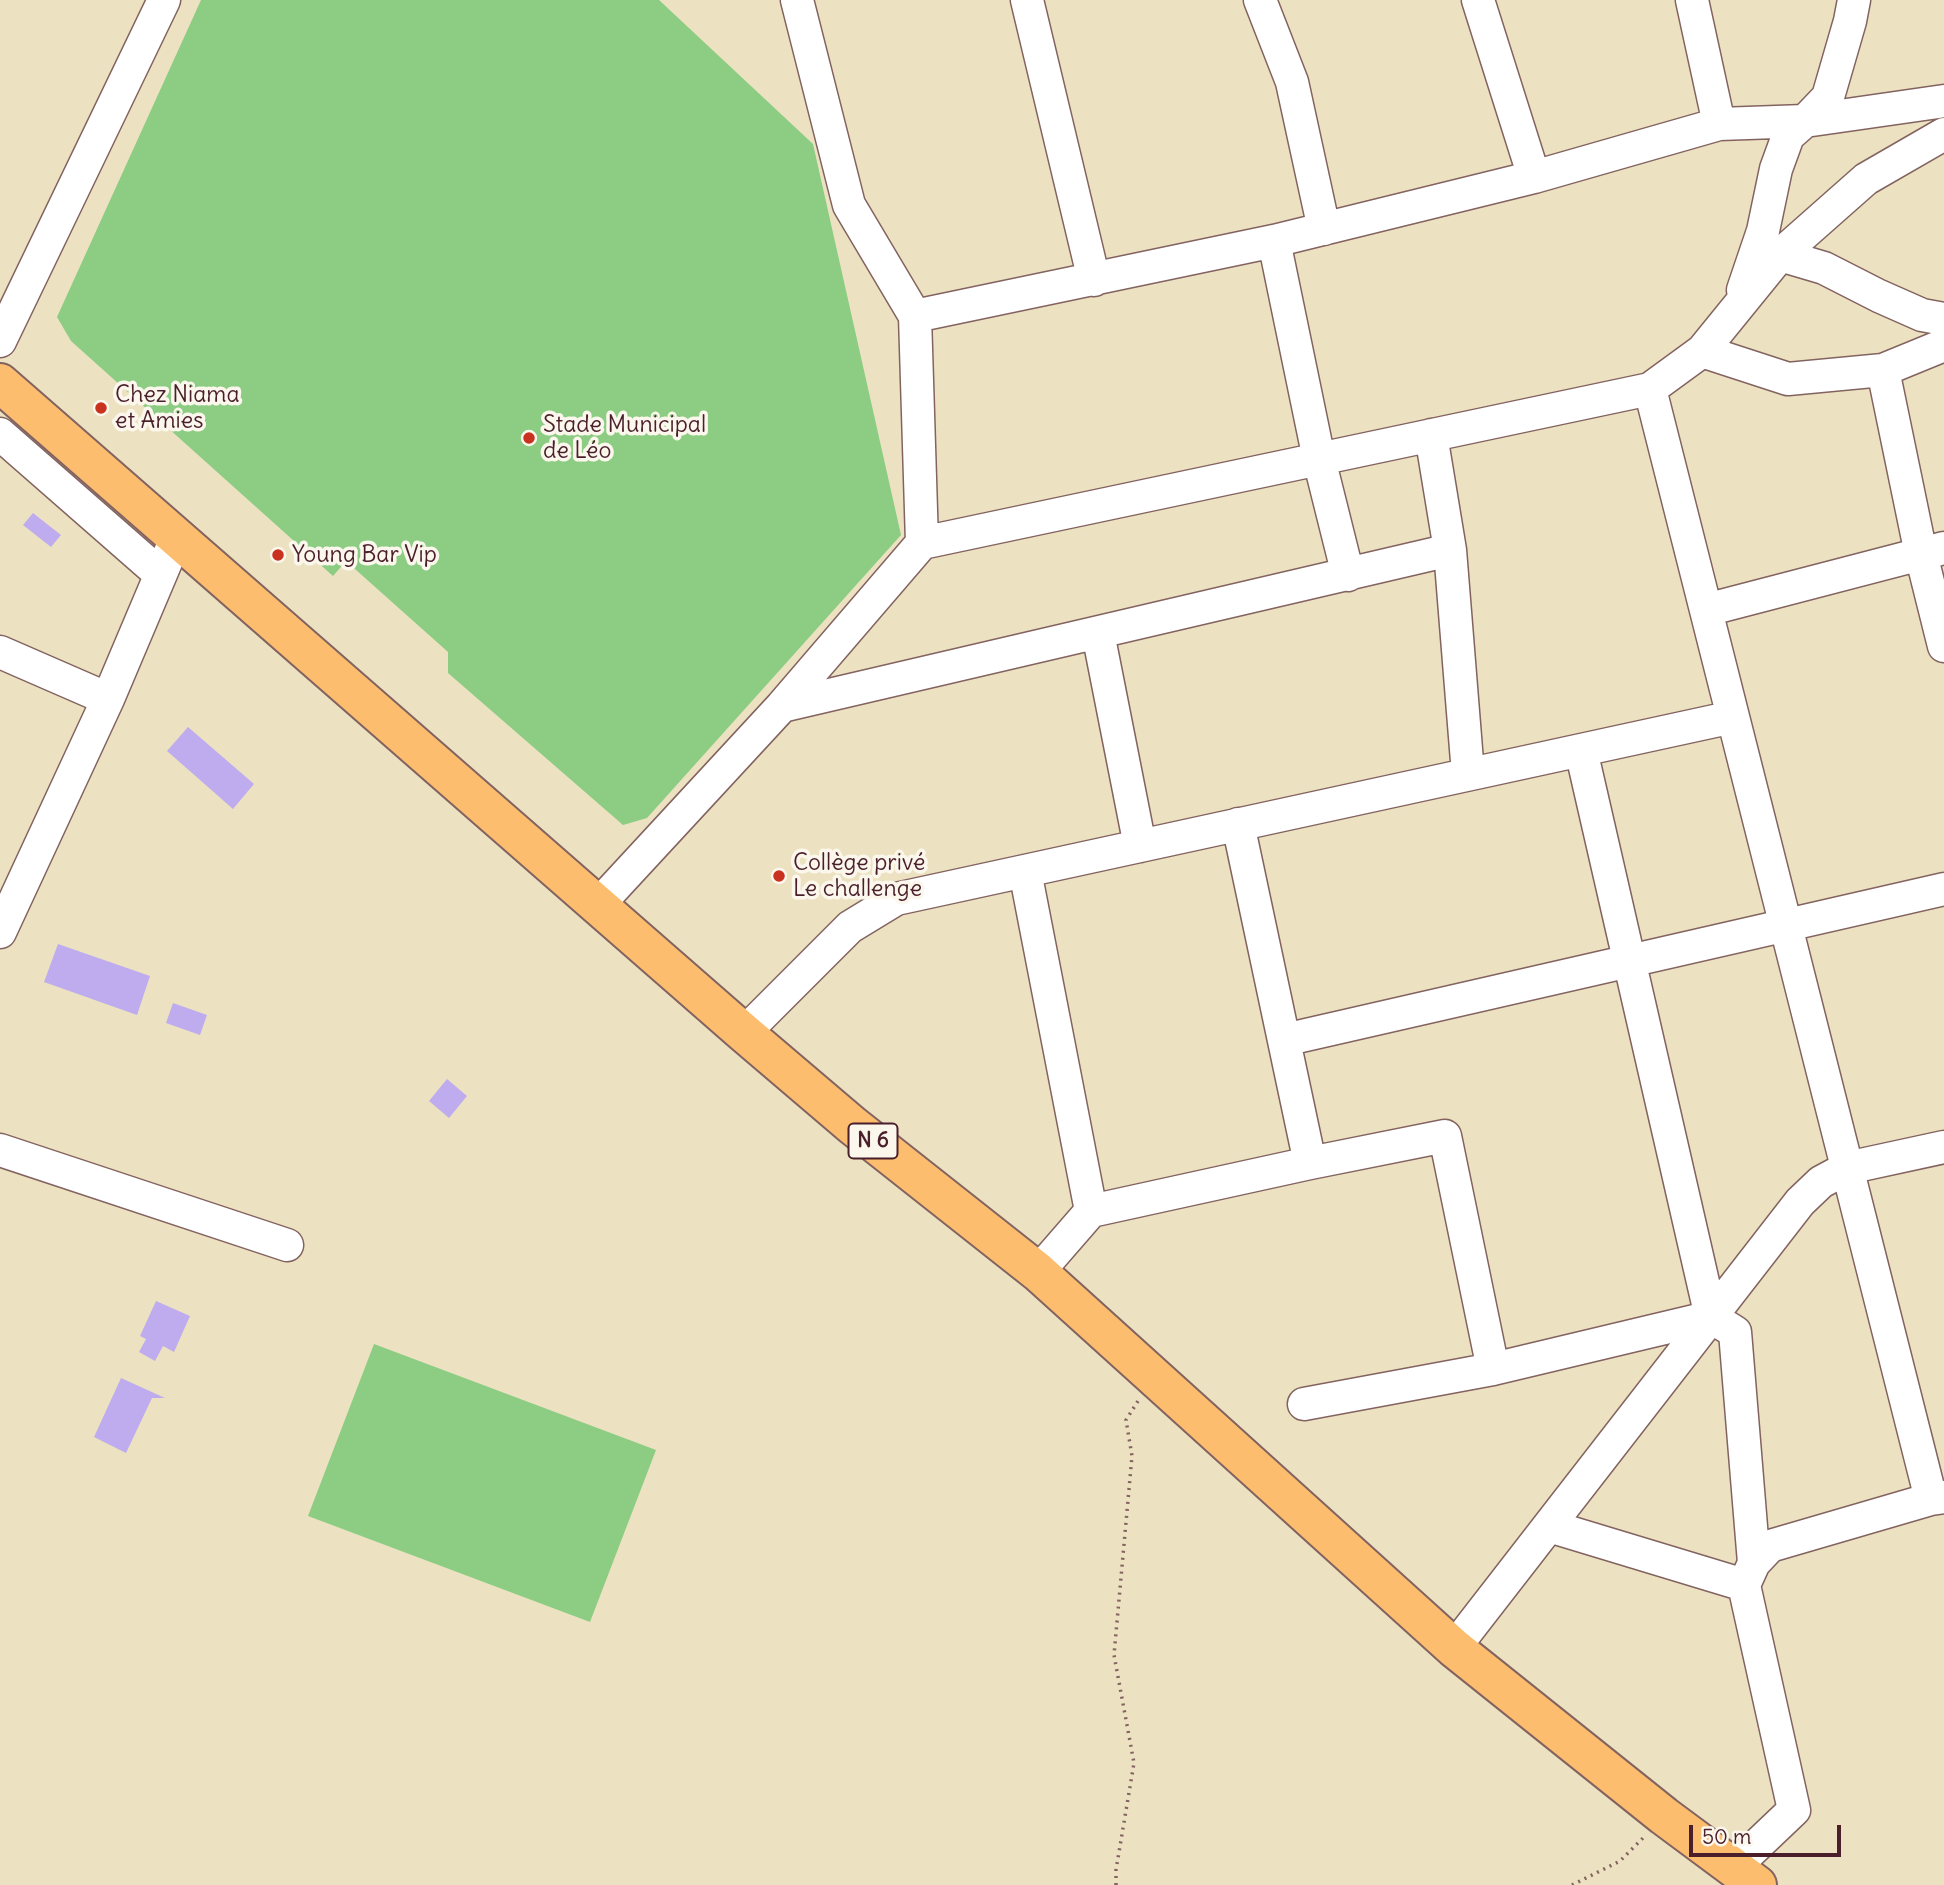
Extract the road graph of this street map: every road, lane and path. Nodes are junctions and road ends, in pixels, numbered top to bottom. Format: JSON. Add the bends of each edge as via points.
{"nodes":[{"id":1,"x":164,"y":0,"type":"edge"},
{"id":2,"x":797,"y":0,"type":"edge"},
{"id":3,"x":1027,"y":0,"type":"edge"},
{"id":4,"x":1260,"y":0,"type":"edge"},
{"id":5,"x":1479,"y":0,"type":"edge"},
{"id":6,"x":1692,"y":0,"type":"edge"},
{"id":7,"x":1854,"y":0,"type":"edge"},
{"id":8,"x":1944,"y":102,"type":"edge"},
{"id":9,"x":1805,"y":121,"type":"junction"},
{"id":10,"x":1719,"y":124,"type":"junction"},
{"id":11,"x":1944,"y":134,"type":"edge"},
{"id":12,"x":1534,"y":177,"type":"junction"},
{"id":13,"x":1324,"y":229,"type":"junction"},
{"id":14,"x":1275,"y":241,"type":"junction"},
{"id":15,"x":1780,"y":256,"type":"junction"},
{"id":16,"x":1094,"y":280,"type":"junction"},
{"id":17,"x":1736,"y":312,"type":"junction"},
{"id":18,"x":915,"y":316,"type":"junction"},
{"id":19,"x":1944,"y":319,"type":"edge"},
{"id":20,"x":0,"y":341,"type":"edge"},
{"id":21,"x":1944,"y":345,"type":"edge"},
{"id":22,"x":1702,"y":351,"type":"junction"},
{"id":23,"x":1883,"y":370,"type":"junction"},
{"id":24,"x":0,"y":383,"type":"edge"},
{"id":25,"x":1650,"y":389,"type":"junction"},
{"id":26,"x":0,"y":434,"type":"edge"},
{"id":27,"x":1431,"y":435,"type":"junction"},
{"id":28,"x":1319,"y":459,"type":"junction"},
{"id":29,"x":177,"y":536,"type":"junction"},
{"id":30,"x":922,"y":543,"type":"junction"},
{"id":31,"x":1450,"y":550,"type":"junction"},
{"id":32,"x":1933,"y":551,"type":"edge"},
{"id":33,"x":160,"y":574,"type":"junction"},
{"id":34,"x":1348,"y":575,"type":"junction"},
{"id":35,"x":1706,"y":610,"type":"junction"},
{"id":36,"x":1098,"y":633,"type":"junction"},
{"id":37,"x":1944,"y":646,"type":"edge"},
{"id":38,"x":0,"y":652,"type":"edge"},
{"id":39,"x":108,"y":699,"type":"junction"},
{"id":40,"x":782,"y":706,"type":"junction"},
{"id":41,"x":1733,"y":717,"type":"junction"},
{"id":42,"x":1581,"y":750,"type":"junction"},
{"id":43,"x":1468,"y":775,"type":"junction"},
{"id":44,"x":1238,"y":824,"type":"junction"},
{"id":45,"x":1140,"y":846,"type":"junction"},
{"id":46,"x":1025,"y":871,"type":"junction"},
{"id":47,"x":1943,"y":890,"type":"edge"},
{"id":48,"x":598,"y":905,"type":"junction"},
{"id":49,"x":1786,"y":924,"type":"junction"},
{"id":50,"x":0,"y":932,"type":"edge"},
{"id":51,"x":1630,"y":960,"type":"junction"},
{"id":52,"x":744,"y":1033,"type":"junction"},
{"id":53,"x":1284,"y":1040,"type":"junction"},
{"id":54,"x":1944,"y":1147,"type":"edge"},
{"id":55,"x":0,"y":1150,"type":"edge"},
{"id":56,"x":1310,"y":1163,"type":"junction"},
{"id":57,"x":1847,"y":1168,"type":"junction"},
{"id":58,"x":1091,"y":1211,"type":"junction"},
{"id":59,"x":287,"y":1245,"type":"dead end"},
{"id":60,"x":1038,"y":1272,"type":"junction"},
{"id":61,"x":1711,"y":1317,"type":"junction"},
{"id":62,"x":1493,"y":1369,"type":"junction"},
{"id":63,"x":1153,"y":1376,"type":"junction"},
{"id":64,"x":1304,"y":1404,"type":"dead end"},
{"id":65,"x":1938,"y":1498,"type":"edge"},
{"id":66,"x":1549,"y":1526,"type":"junction"},
{"id":67,"x":1749,"y":1574,"type":"junction"},
{"id":68,"x":1454,"y":1648,"type":"junction"},
{"id":69,"x":1664,"y":1816,"type":"junction"},
{"id":70,"x":1745,"y":1877,"type":"edge"},
{"id":71,"x":1116,"y":1885,"type":"edge"},
{"id":72,"x":1572,"y":1885,"type":"edge"}],
"edges":[{"from":1,"to":20,"type":"street"},
{"from":2,"to":18,"type":"street","via":[[849,205]]},
{"from":3,"to":16,"type":"street"},
{"from":4,"to":13,"type":"street","via":[[1292,82]]},
{"from":5,"to":12,"type":"street"},
{"from":6,"to":10,"type":"street"},
{"from":7,"to":9,"type":"street","via":[[1828,97]]},
{"from":8,"to":9,"type":"street"},
{"from":9,"to":10,"type":"street"},
{"from":9,"to":17,"type":"street","via":[[1787,136]]},
{"from":10,"to":12,"type":"street"},
{"from":11,"to":15,"type":"street","via":[[1866,179]]},
{"from":12,"to":13,"type":"street"},
{"from":13,"to":14,"type":"street"},
{"from":14,"to":16,"type":"street"},
{"from":14,"to":28,"type":"street"},
{"from":15,"to":17,"type":"street"},
{"from":15,"to":19,"type":"street","via":[[1824,268],[1922,315]]},
{"from":16,"to":18,"type":"street"},
{"from":17,"to":22,"type":"street"},
{"from":18,"to":30,"type":"street"},
{"from":21,"to":23,"type":"street"},
{"from":22,"to":23,"type":"street","via":[[1788,379]]},
{"from":22,"to":25,"type":"street"},
{"from":23,"to":32,"type":"street"},
{"from":24,"to":29,"type":"main road","number":"N 6"},
{"from":25,"to":27,"type":"street"},
{"from":25,"to":35,"type":"street"},
{"from":26,"to":33,"type":"street"},
{"from":27,"to":28,"type":"street"},
{"from":27,"to":31,"type":"street"},
{"from":28,"to":30,"type":"street"},
{"from":28,"to":34,"type":"street"},
{"from":29,"to":33,"type":"street"},
{"from":29,"to":48,"type":"main road","number":"N 6"},
{"from":30,"to":40,"type":"street"},
{"from":31,"to":34,"type":"street"},
{"from":31,"to":43,"type":"street"},
{"from":32,"to":35,"type":"street"},
{"from":32,"to":37,"type":"street"},
{"from":33,"to":39,"type":"street"},
{"from":34,"to":36,"type":"street"},
{"from":35,"to":41,"type":"street"},
{"from":36,"to":40,"type":"street"},
{"from":36,"to":45,"type":"street"},
{"from":38,"to":39,"type":"street"},
{"from":39,"to":50,"type":"street"},
{"from":40,"to":48,"type":"street"},
{"from":41,"to":42,"type":"street"},
{"from":41,"to":49,"type":"street"},
{"from":42,"to":43,"type":"street"},
{"from":42,"to":51,"type":"street"},
{"from":43,"to":44,"type":"street"},
{"from":44,"to":45,"type":"street"},
{"from":44,"to":53,"type":"street"},
{"from":45,"to":46,"type":"street"},
{"from":46,"to":52,"type":"street","via":[[896,899],[850,927]]},
{"from":46,"to":58,"type":"street"},
{"from":47,"to":49,"type":"street"},
{"from":48,"to":52,"type":"main road","number":"N 6"},
{"from":49,"to":51,"type":"street"},
{"from":49,"to":57,"type":"street"},
{"from":51,"to":53,"type":"street"},
{"from":51,"to":61,"type":"street"},
{"from":52,"to":60,"type":"main road","number":"N 6"},
{"from":53,"to":56,"type":"street"},
{"from":54,"to":57,"type":"street"},
{"from":55,"to":59,"type":"street"},
{"from":56,"to":58,"type":"street"},
{"from":56,"to":62,"type":"street","via":[[1446,1136]]},
{"from":57,"to":61,"type":"street","via":[[1821,1182],[1800,1202]]},
{"from":57,"to":65,"type":"street"},
{"from":58,"to":60,"type":"street"},
{"from":60,"to":63,"type":"main road","number":"N 6"},
{"from":61,"to":62,"type":"street"},
{"from":61,"to":66,"type":"street"},
{"from":61,"to":67,"type":"street","via":[[1735,1332]]},
{"from":62,"to":64,"type":"street"},
{"from":63,"to":68,"type":"main road","number":"N 6"},
{"from":63,"to":71,"type":"path","via":[[1126,1420],[1132,1456],[1114,1655],[1134,1763]]},
{"from":65,"to":67,"type":"street","via":[[1770,1546]]},
{"from":66,"to":67,"type":"street"},
{"from":66,"to":68,"type":"street"},
{"from":67,"to":70,"type":"street","via":[[1794,1810]]},
{"from":68,"to":69,"type":"main road","number":"N 6"},
{"from":69,"to":70,"type":"main road","number":"N 6"},
{"from":69,"to":72,"type":"path","via":[[1620,1861]]}]}
